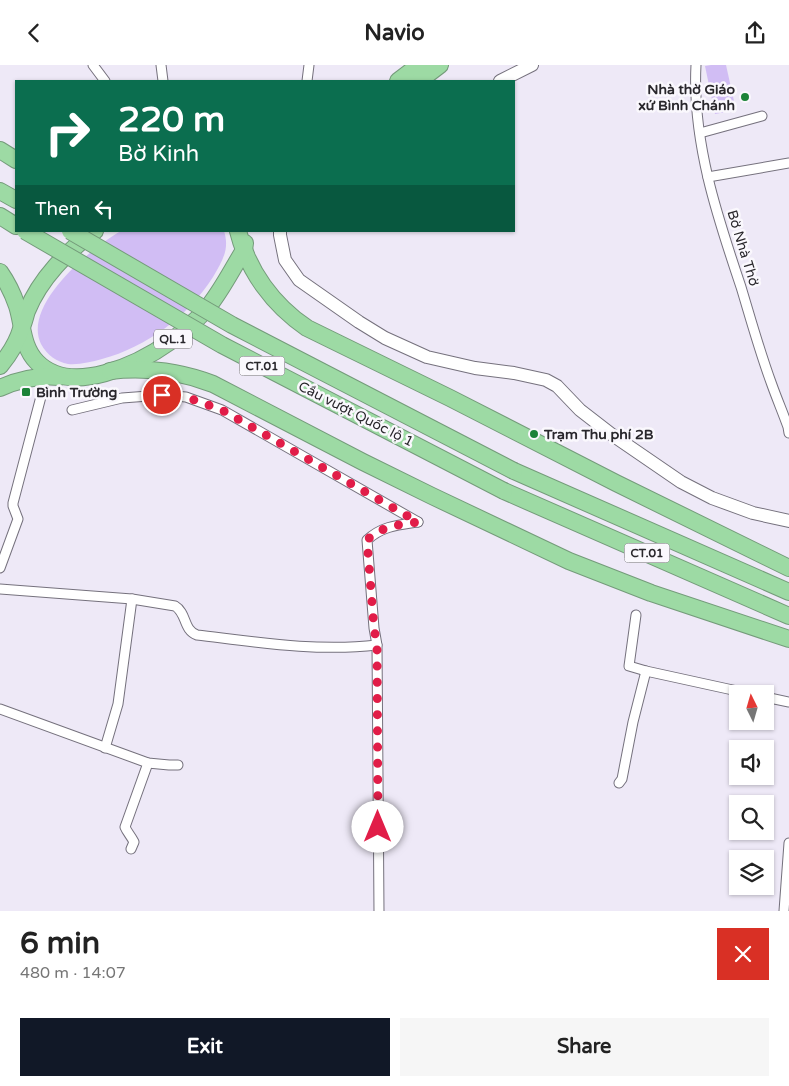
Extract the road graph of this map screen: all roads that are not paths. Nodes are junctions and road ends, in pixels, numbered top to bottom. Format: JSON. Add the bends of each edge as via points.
{"nodes":[{"id":1,"x":92,"y":65,"type":"edge"},
{"id":2,"x":161,"y":65,"type":"edge"},
{"id":3,"x":309,"y":65,"type":"edge"},
{"id":4,"x":419,"y":65,"type":"edge"},
{"id":5,"x":440,"y":65,"type":"edge"},
{"id":6,"x":532,"y":65,"type":"edge"},
{"id":7,"x":696,"y":65,"type":"edge"},
{"id":8,"x":104,"y":80,"type":"edge"},
{"id":9,"x":163,"y":80,"type":"edge"},
{"id":10,"x":308,"y":80,"type":"edge"},
{"id":11,"x":399,"y":80,"type":"edge"},
{"id":12,"x":420,"y":80,"type":"edge"},
{"id":13,"x":502,"y":80,"type":"edge"},
{"id":14,"x":762,"y":116,"type":"dead end"},
{"id":15,"x":700,"y":133,"type":"junction"},
{"id":16,"x":0,"y":150,"type":"edge"},
{"id":17,"x":15,"y":159,"type":"edge"},
{"id":18,"x":789,"y":163,"type":"edge"},
{"id":19,"x":708,"y":177,"type":"junction"},
{"id":20,"x":0,"y":191,"type":"edge"},
{"id":21,"x":15,"y":199,"type":"edge"},
{"id":22,"x":0,"y":217,"type":"edge"},
{"id":23,"x":15,"y":225,"type":"edge"},
{"id":24,"x":28,"y":232,"type":"edge"},
{"id":25,"x":72,"y":232,"type":"edge"},
{"id":26,"x":94,"y":232,"type":"edge"},
{"id":27,"x":238,"y":232,"type":"edge"},
{"id":28,"x":249,"y":232,"type":"edge"},
{"id":29,"x":280,"y":232,"type":"edge"},
{"id":30,"x":244,"y":250,"type":"junction"},
{"id":31,"x":0,"y":272,"type":"edge"},
{"id":32,"x":22,"y":327,"type":"junction"},
{"id":33,"x":0,"y":366,"type":"edge"},
{"id":34,"x":110,"y":371,"type":"junction"},
{"id":35,"x":44,"y":377,"type":"junction"},
{"id":36,"x":66,"y":377,"type":"junction"},
{"id":37,"x":0,"y":388,"type":"edge"},
{"id":38,"x":72,"y":410,"type":"dead end"},
{"id":39,"x":789,"y":433,"type":"edge"},
{"id":40,"x":789,"y":521,"type":"edge"},
{"id":41,"x":0,"y":567,"type":"edge"},
{"id":42,"x":789,"y":568,"type":"edge"},
{"id":43,"x":0,"y":589,"type":"edge"},
{"id":44,"x":789,"y":592,"type":"edge"},
{"id":45,"x":132,"y":599,"type":"junction"},
{"id":46,"x":636,"y":615,"type":"dead end"},
{"id":47,"x":789,"y":616,"type":"edge"},
{"id":48,"x":789,"y":639,"type":"edge"},
{"id":49,"x":377,"y":645,"type":"junction"},
{"id":50,"x":646,"y":671,"type":"junction"},
{"id":51,"x":729,"y":689,"type":"edge"},
{"id":52,"x":774,"y":699,"type":"edge"},
{"id":53,"x":789,"y":702,"type":"edge"},
{"id":54,"x":0,"y":709,"type":"edge"},
{"id":55,"x":105,"y":748,"type":"junction"},
{"id":56,"x":148,"y":763,"type":"junction"},
{"id":57,"x":178,"y":765,"type":"dead end"},
{"id":58,"x":619,"y":783,"type":"dead end"},
{"id":59,"x":789,"y":843,"type":"edge"},
{"id":60,"x":131,"y":849,"type":"dead end"},
{"id":61,"x":787,"y":876,"type":"edge"},
{"id":62,"x":379,"y":911,"type":"edge"},
{"id":63,"x":784,"y":911,"type":"edge"}],
"edges":[{"from":1,"to":8,"type":"street"},
{"from":2,"to":9,"type":"street"},
{"from":3,"to":10,"type":"street"},
{"from":4,"to":11,"type":"highway"},
{"from":5,"to":12,"type":"highway"},
{"from":6,"to":13,"type":"street"},
{"from":7,"to":15,"type":"street","name":"Bờ Nhà Thờ","via":[[696,109]]},
{"from":14,"to":15,"type":"street"},
{"from":15,"to":19,"type":"street","name":"Bờ Nhà Thờ"},
{"from":16,"to":17,"type":"highway"},
{"from":18,"to":19,"type":"street"},
{"from":19,"to":39,"type":"street","name":"Bờ Nhà Thờ"},
{"from":20,"to":21,"type":"highway"},
{"from":22,"to":23,"type":"highway"},
{"from":24,"to":47,"type":"highway","name":"Cầu vượt Quốc lộ 1","number":"CT.01","bridge":true,"via":[[222,345],[504,491]]},
{"from":25,"to":44,"type":"highway","name":"Cầu vượt Quốc lộ 1","number":"CT.01","bridge":true,"via":[[232,325],[514,471]]},
{"from":26,"to":32,"type":"highway","via":[[67,254],[45,280],[28,309]]},
{"from":27,"to":30,"type":"highway"},
{"from":28,"to":30,"type":"highway","number":"QL.1"},
{"from":29,"to":40,"type":"street","via":[[285,260],[300,280],[385,338],[427,357],[546,380],[611,434],[681,482],[753,513]]},
{"from":30,"to":34,"type":"highway","number":"QL.1","via":[[214,299],[182,332],[156,351]]},
{"from":30,"to":42,"type":"highway","via":[[270,295],[307,328]]},
{"from":31,"to":32,"type":"highway","via":[[13,293]]},
{"from":32,"to":33,"type":"highway"},
{"from":32,"to":36,"type":"highway","number":"QL.1","via":[[28,349],[37,362]]},
{"from":34,"to":36,"type":"highway","number":"QL.1","via":[[93,376]]},
{"from":34,"to":48,"type":"highway","via":[[168,371],[213,384],[398,479],[569,561],[651,593]]},
{"from":35,"to":36,"type":"highway","number":"QL.1"},
{"from":35,"to":37,"type":"highway","number":"QL.1","via":[[21,380]]},
{"from":35,"to":41,"type":"street","via":[[13,503],[18,519]]},
{"from":38,"to":49,"type":"street","via":[[122,398],[186,397],[222,410],[418,522],[386,527],[367,540]]},
{"from":43,"to":45,"type":"street"},
{"from":45,"to":49,"type":"street","via":[[175,605],[188,629],[197,635],[304,646]]},
{"from":45,"to":55,"type":"street","via":[[118,704]]},
{"from":46,"to":50,"type":"street","via":[[629,665]]},
{"from":49,"to":62,"type":"street"},
{"from":50,"to":51,"type":"street"},
{"from":50,"to":58,"type":"street"},
{"from":52,"to":53,"type":"street"},
{"from":54,"to":55,"type":"street"},
{"from":55,"to":56,"type":"street"},
{"from":56,"to":57,"type":"street"},
{"from":56,"to":60,"type":"street","via":[[125,827],[134,842]]},
{"from":59,"to":61,"type":"street"},
{"from":61,"to":63,"type":"street"}]}
